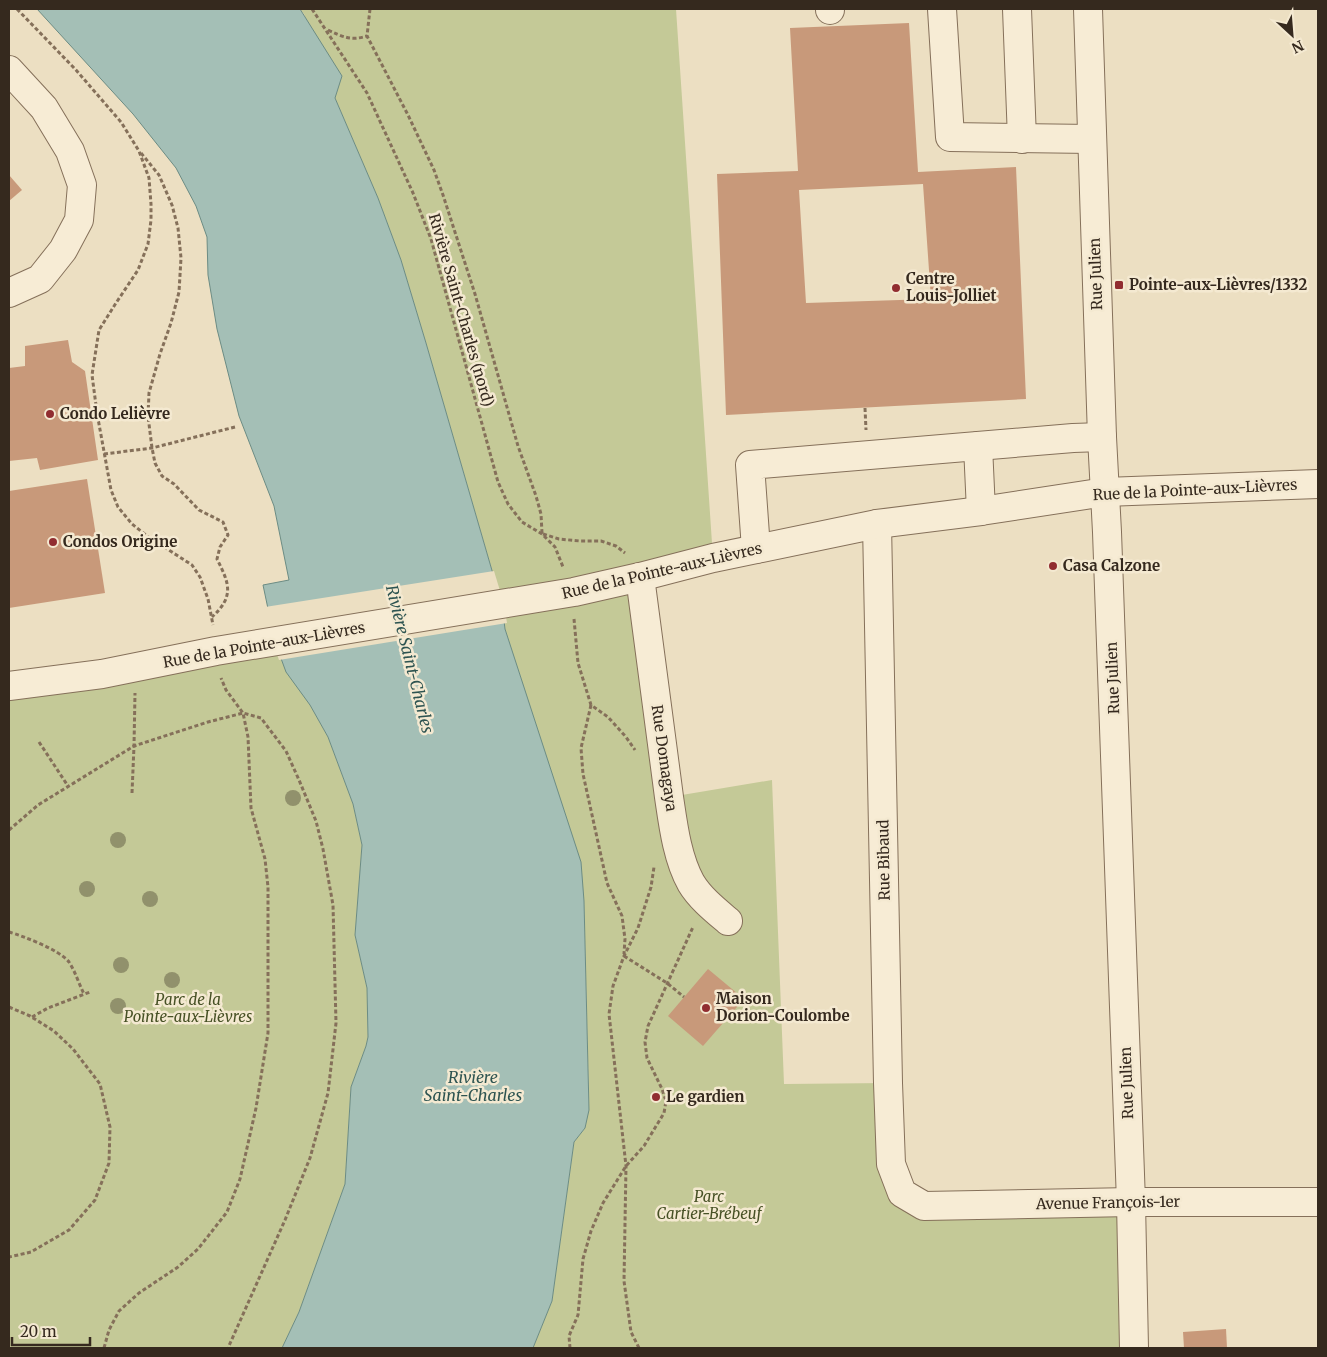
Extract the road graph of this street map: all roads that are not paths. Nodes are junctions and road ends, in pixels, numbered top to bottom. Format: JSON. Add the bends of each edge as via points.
{"nodes":[{"id":1,"x":942,"y":9,"type":"edge"},
{"id":2,"x":1017,"y":9,"type":"edge"},
{"id":3,"x":1088,"y":9,"type":"edge"},
{"id":4,"x":9,"y":70,"type":"edge"},
{"id":5,"x":1022,"y":138,"type":"junction"},
{"id":6,"x":1092,"y":140,"type":"junction"},
{"id":7,"x":9,"y":293,"type":"edge"},
{"id":8,"x":1102,"y":437,"type":"junction"},
{"id":9,"x":978,"y":446,"type":"junction"},
{"id":10,"x":1318,"y":484,"type":"edge"},
{"id":11,"x":1105,"y":492,"type":"junction"},
{"id":12,"x":981,"y":511,"type":"junction"},
{"id":13,"x":877,"y":524,"type":"junction"},
{"id":14,"x":756,"y":549,"type":"junction"},
{"id":15,"x":640,"y":577,"type":"junction"},
{"id":16,"x":9,"y":686,"type":"edge"},
{"id":17,"x":728,"y":922,"type":"dead end"},
{"id":18,"x":902,"y":1193,"type":"joint"},
{"id":19,"x":1131,"y":1202,"type":"junction"},
{"id":20,"x":1318,"y":1202,"type":"edge"},
{"id":21,"x":1134,"y":1348,"type":"edge"}],
"edges":[{"from":1,"to":5,"type":"street","via":[[950,137]]},
{"from":2,"to":5,"type":"street"},
{"from":3,"to":6,"type":"street","name":"Rue Julien"},
{"from":4,"to":7,"type":"street","via":[[44,108],[70,151],[82,185],[79,220],[63,250],[40,279]]},
{"from":5,"to":6,"type":"street"},
{"from":6,"to":8,"type":"street","name":"Rue Julien"},
{"from":8,"to":9,"type":"street"},
{"from":8,"to":11,"type":"street","name":"Rue Julien"},
{"from":9,"to":12,"type":"street"},
{"from":9,"to":14,"type":"street","via":[[750,465]]},
{"from":10,"to":11,"type":"street","name":"Rue de la Pointe-aux-Lièvres"},
{"from":11,"to":12,"type":"street","name":"Rue de la Pointe-aux-Lièvres"},
{"from":11,"to":19,"type":"street","name":"Rue Julien"},
{"from":12,"to":13,"type":"street","name":"Rue de la Pointe-aux-Lièvres"},
{"from":13,"to":14,"type":"street","name":"Rue de la Pointe-aux-Lièvres"},
{"from":13,"to":18,"type":"street","name":"Rue Bibaud","via":[[890,1155]]},
{"from":14,"to":15,"type":"street","name":"Rue de la Pointe-aux-Lièvres"},
{"from":15,"to":16,"type":"street","name":"Rue de la Pointe-aux-Lièvres","via":[[574,592],[216,651],[102,674]]},
{"from":15,"to":17,"type":"street","name":"Rue Domagaya","via":[[673,820],[682,860],[691,883]]},
{"from":18,"to":19,"type":"street","name":"Avenue François-1er","via":[[924,1206]]},
{"from":19,"to":20,"type":"street","name":"Avenue François-1er"},
{"from":19,"to":21,"type":"street","name":"Rue Julien"}]}
